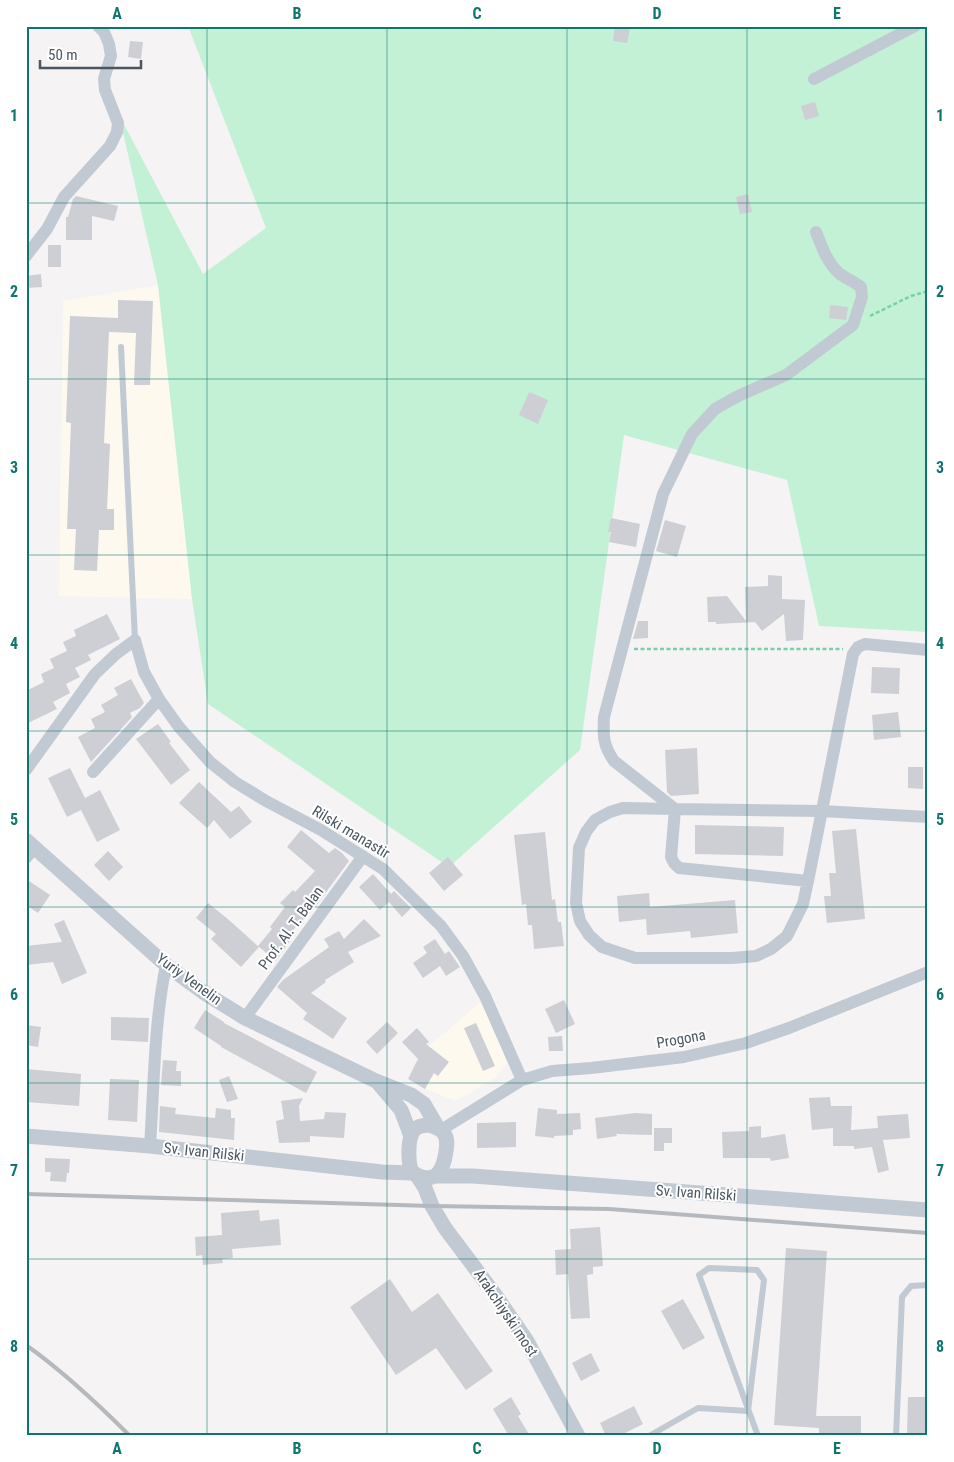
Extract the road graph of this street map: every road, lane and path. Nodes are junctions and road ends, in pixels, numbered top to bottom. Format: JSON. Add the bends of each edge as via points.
{"nodes":[{"id":1,"x":98,"y":26,"type":"edge"},
{"id":2,"x":915,"y":26,"type":"edge"},
{"id":3,"x":814,"y":79,"type":"dead end"},
{"id":4,"x":816,"y":232,"type":"dead end"},
{"id":5,"x":26,"y":256,"type":"edge"},
{"id":6,"x":928,"y":291,"type":"edge"},
{"id":7,"x":854,"y":325,"type":"junction"},
{"id":8,"x":121,"y":348,"type":"dead end"},
{"id":9,"x":135,"y":640,"type":"junction"},
{"id":10,"x":622,"y":649,"type":"junction"},
{"id":11,"x":928,"y":650,"type":"edge"},
{"id":12,"x":853,"y":654,"type":"junction"},
{"id":13,"x":159,"y":699,"type":"junction"},
{"id":14,"x":26,"y":770,"type":"edge"},
{"id":15,"x":93,"y":772,"type":"dead end"},
{"id":16,"x":675,"y":809,"type":"junction"},
{"id":17,"x":822,"y":811,"type":"junction"},
{"id":18,"x":928,"y":817,"type":"edge"},
{"id":19,"x":29,"y":849,"type":"edge"},
{"id":20,"x":363,"y":856,"type":"junction"},
{"id":21,"x":808,"y":881,"type":"junction"},
{"id":22,"x":166,"y":965,"type":"junction"},
{"id":23,"x":928,"y":972,"type":"edge"},
{"id":24,"x":245,"y":1018,"type":"junction"},
{"id":25,"x":522,"y":1080,"type":"junction"},
{"id":26,"x":376,"y":1081,"type":"junction"},
{"id":27,"x":440,"y":1129,"type":"junction"},
{"id":28,"x":26,"y":1136,"type":"edge"},
{"id":29,"x":411,"y":1136,"type":"junction"},
{"id":30,"x":150,"y":1146,"type":"junction"},
{"id":31,"x":408,"y":1158,"type":"junction"},
{"id":32,"x":445,"y":1163,"type":"junction"},
{"id":33,"x":382,"y":1172,"type":"junction"},
{"id":34,"x":414,"y":1174,"type":"junction"},
{"id":35,"x":433,"y":1176,"type":"junction"},
{"id":36,"x":464,"y":1176,"type":"junction"},
{"id":37,"x":429,"y":1195,"type":"junction"},
{"id":38,"x":928,"y":1210,"type":"edge"},
{"id":39,"x":928,"y":1285,"type":"edge"},
{"id":40,"x":748,"y":1411,"type":"junction"},
{"id":41,"x":578,"y":1436,"type":"edge"},
{"id":42,"x":649,"y":1436,"type":"edge"},
{"id":43,"x":758,"y":1436,"type":"edge"},
{"id":44,"x":896,"y":1436,"type":"edge"}],
"edges":[{"from":1,"to":5,"type":"street","via":[[109,44],[111,56],[104,79],[118,123],[117,132],[110,146],[64,197],[48,229]]},
{"from":2,"to":3,"type":"street"},
{"from":4,"to":7,"type":"street","via":[[834,268],[861,288],[862,297]]},
{"from":6,"to":7,"type":"path","via":[[911,296]]},
{"from":7,"to":10,"type":"street","via":[[786,376],[715,409],[692,434],[663,494]]},
{"from":8,"to":9,"type":"lane"},
{"from":9,"to":13,"type":"street","name":"Rilski manastir","via":[[144,672]]},
{"from":9,"to":14,"type":"street","via":[[95,674]]},
{"from":10,"to":12,"type":"path","via":[[845,649]]},
{"from":10,"to":16,"type":"street","via":[[604,717],[603,737],[607,751],[614,762]]},
{"from":11,"to":12,"type":"street","via":[[865,644]]},
{"from":12,"to":17,"type":"street"},
{"from":13,"to":15,"type":"street"},
{"from":13,"to":20,"type":"street","name":"Rilski manastir","via":[[195,746],[235,782]]},
{"from":16,"to":17,"type":"street"},
{"from":16,"to":21,"type":"street","via":[[671,857],[679,868]]},
{"from":16,"to":21,"type":"street","via":[[623,808],[595,820],[586,832],[579,848],[576,902],[580,921],[602,947],[635,958],[756,956],[787,936],[803,904]]},
{"from":17,"to":18,"type":"street"},
{"from":17,"to":21,"type":"street"},
{"from":19,"to":22,"type":"street","name":"Yuriy Venelin"},
{"from":20,"to":24,"type":"street","name":"Prof. Al. T. Balan"},
{"from":20,"to":25,"type":"street","name":"Rilski manastir","via":[[383,869],[441,926],[463,956],[485,996]]},
{"from":22,"to":24,"type":"street","name":"Yuriy Venelin"},
{"from":22,"to":30,"type":"street","via":[[156,1030]]},
{"from":23,"to":25,"type":"street","name":"Progona","via":[[746,1043],[684,1057],[552,1071]]},
{"from":24,"to":26,"type":"street","name":"Yuriy Venelin"},
{"from":25,"to":27,"type":"street","name":"Progona"},
{"from":26,"to":27,"type":"street","name":"Yuriy Venelin","via":[[417,1099]]},
{"from":26,"to":29,"type":"street","name":"Yuriy Venelin","via":[[401,1110]]},
{"from":27,"to":29,"type":"street","via":[[421,1126]]},
{"from":27,"to":32,"type":"street","via":[[446,1137]]},
{"from":28,"to":30,"type":"street","name":"Sv. Ivan Rilski"},
{"from":29,"to":31,"type":"street"},
{"from":30,"to":33,"type":"street","name":"Sv. Ivan Rilski"},
{"from":31,"to":33,"type":"street"},
{"from":31,"to":34,"type":"street"},
{"from":32,"to":35,"type":"street","via":[[441,1172]]},
{"from":32,"to":36,"type":"street"},
{"from":33,"to":34,"type":"street","name":"Sv. Ivan Rilski"},
{"from":34,"to":35,"type":"street"},
{"from":34,"to":37,"type":"street","name":"Arakchiyski most"},
{"from":35,"to":36,"type":"street","name":"Sv. Ivan Rilski"},
{"from":35,"to":37,"type":"street","name":"Arakchiyski most"},
{"from":36,"to":38,"type":"street","name":"Sv. Ivan Rilski"},
{"from":37,"to":41,"type":"street","name":"Arakchiyski most","via":[[445,1228],[527,1341]]},
{"from":39,"to":44,"type":"lane","via":[[912,1286],[902,1297]]},
{"from":40,"to":40,"type":"lane","via":[[699,1275],[709,1268],[757,1270],[764,1280]]},
{"from":40,"to":42,"type":"lane","via":[[698,1408]]},
{"from":40,"to":43,"type":"lane"}]}
